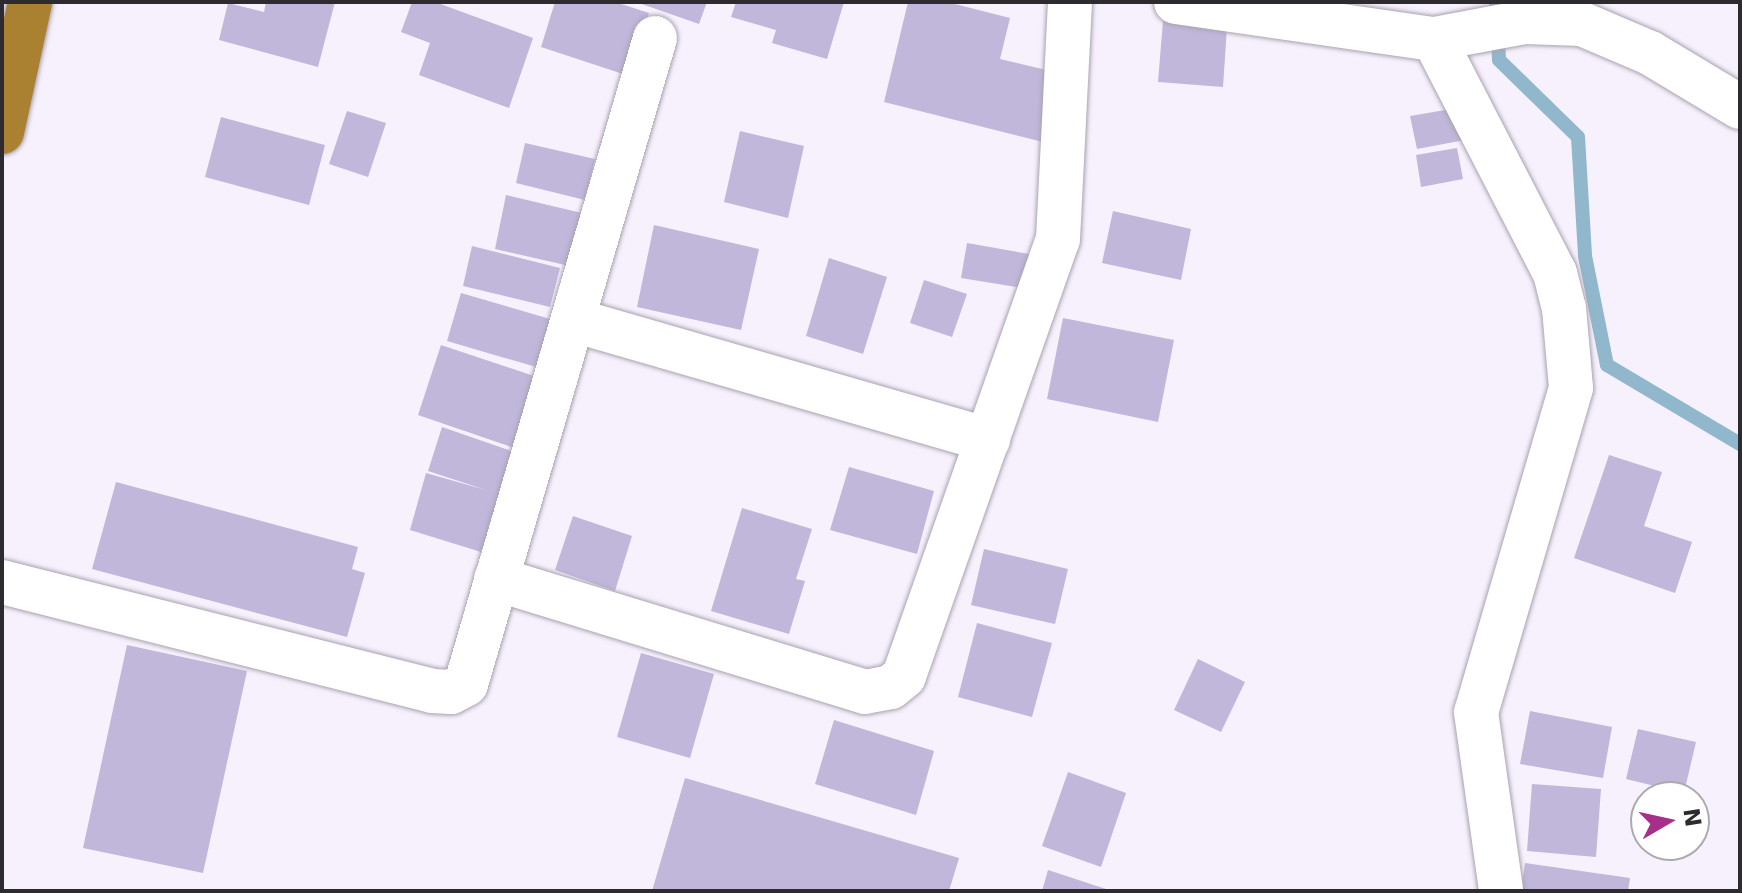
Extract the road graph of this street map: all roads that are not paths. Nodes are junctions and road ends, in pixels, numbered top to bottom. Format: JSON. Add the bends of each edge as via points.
{"nodes":[{"id":1,"x":30,"y":2,"type":"edge"},
{"id":2,"x":1070,"y":2,"type":"edge"},
{"id":3,"x":1176,"y":2,"type":"edge"},
{"id":4,"x":1582,"y":13,"type":"edge"},
{"id":5,"x":1447,"y":37,"type":"junction"},
{"id":6,"x":655,"y":38,"type":"dead end"},
{"id":7,"x":1740,"y":107,"type":"edge"},
{"id":8,"x":2,"y":132,"type":"edge"},
{"id":9,"x":573,"y":320,"type":"junction"},
{"id":10,"x":988,"y":440,"type":"junction"},
{"id":11,"x":496,"y":579,"type":"junction"},
{"id":12,"x":2,"y":582,"type":"edge"},
{"id":13,"x":1501,"y":891,"type":"edge"}],
"edges":[{"from":1,"to":8,"type":"highway"},
{"from":2,"to":10,"type":"street","via":[[1058,239]]},
{"from":3,"to":5,"type":"street"},
{"from":4,"to":5,"type":"street"},
{"from":4,"to":7,"type":"street"},
{"from":5,"to":13,"type":"street","via":[[1555,273],[1564,308],[1571,388],[1476,712]]},
{"from":6,"to":9,"type":"street"},
{"from":9,"to":10,"type":"street"},
{"from":9,"to":11,"type":"street"},
{"from":10,"to":11,"type":"street","via":[[904,676],[880,691],[865,692]]},
{"from":11,"to":12,"type":"street","via":[[466,684],[451,692]]}]}
